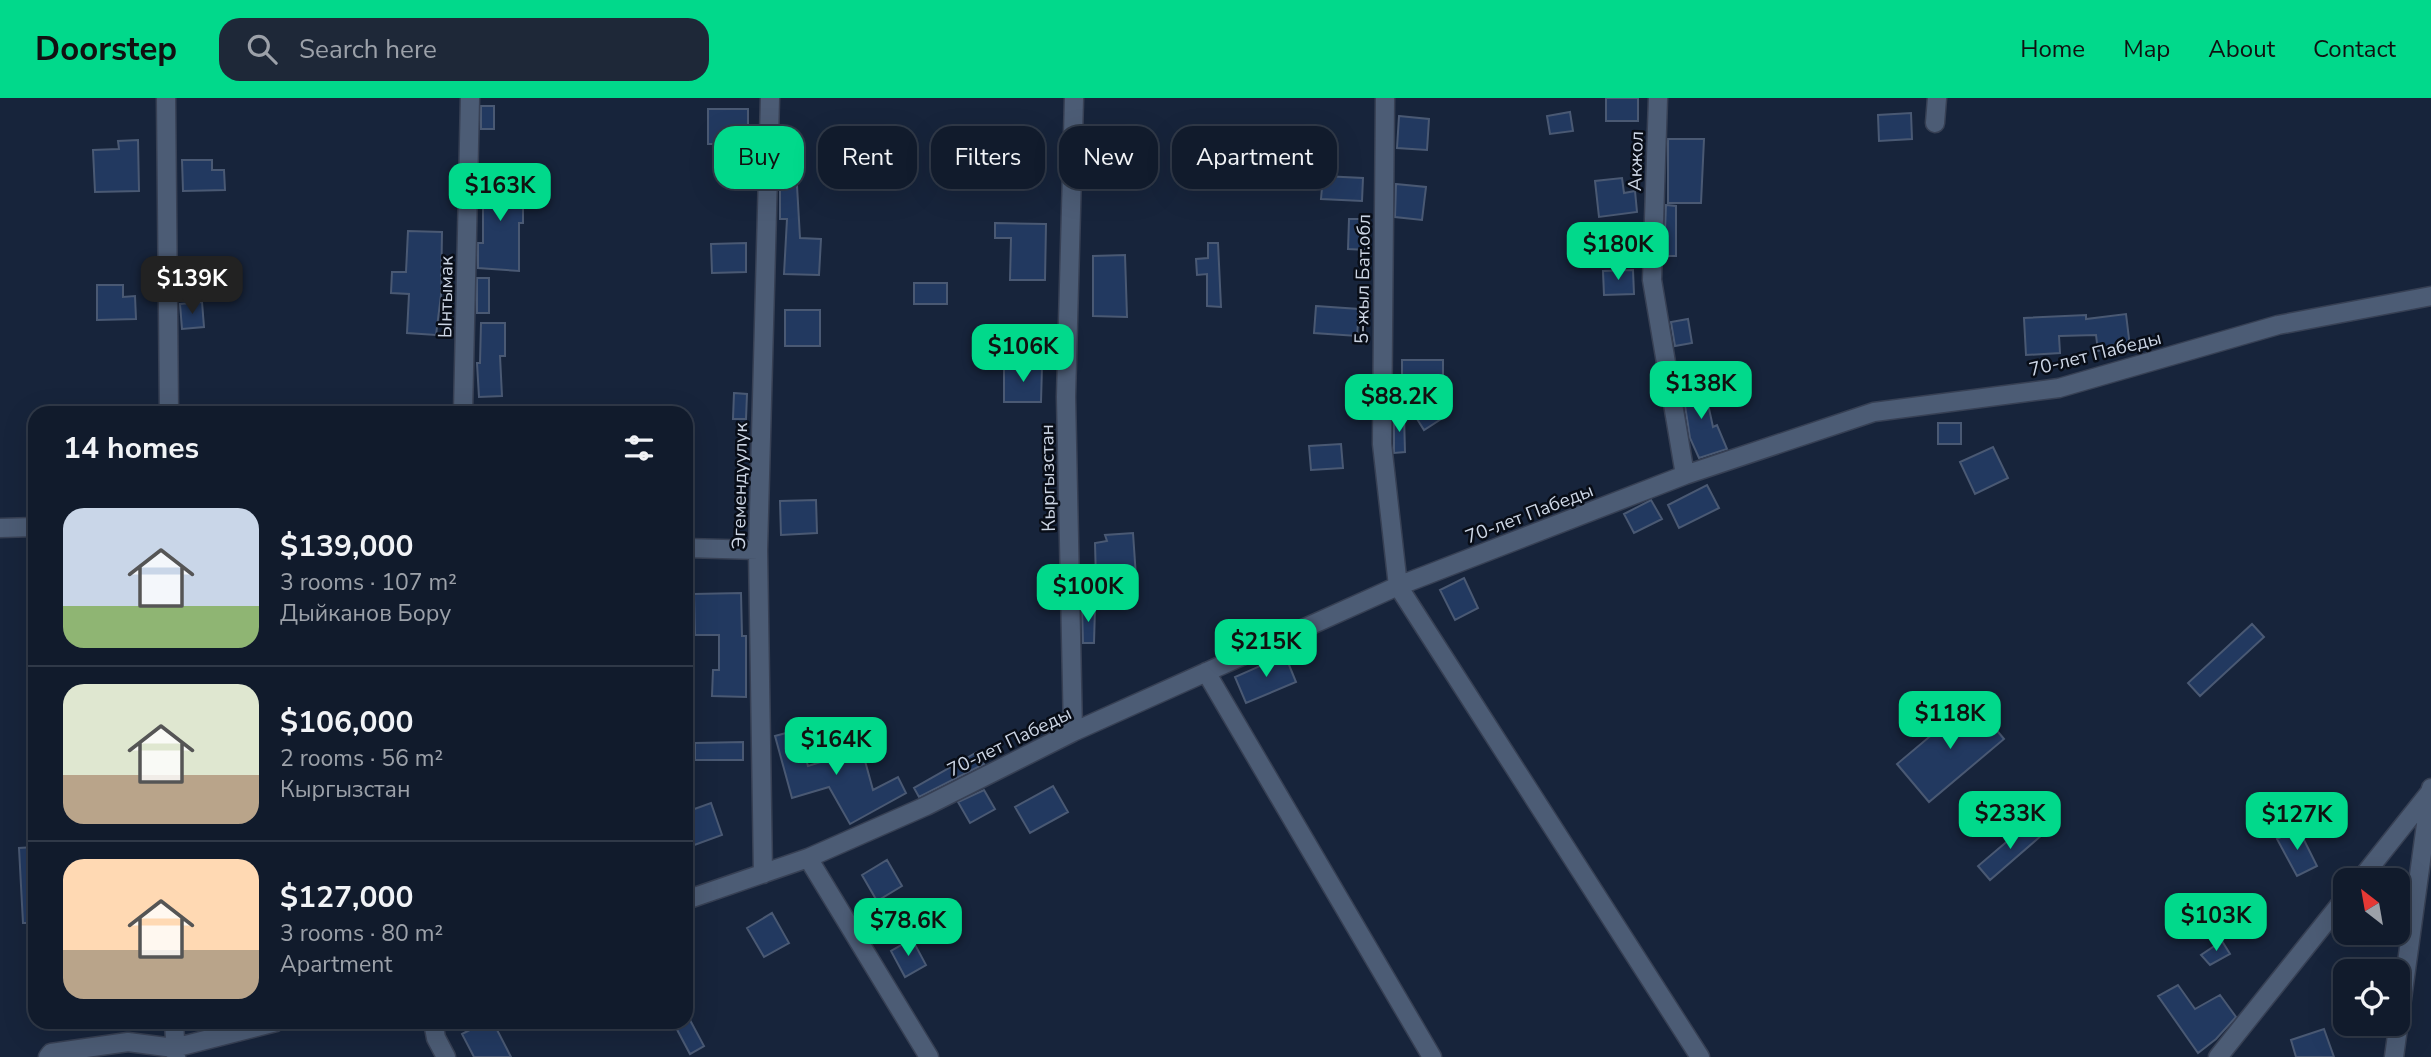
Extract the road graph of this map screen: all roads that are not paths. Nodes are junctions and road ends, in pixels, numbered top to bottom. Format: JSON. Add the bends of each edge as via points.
{"nodes":[{"id":1,"x":166,"y":98,"type":"edge"},
{"id":2,"x":470,"y":98,"type":"edge"},
{"id":3,"x":770,"y":98,"type":"edge"},
{"id":4,"x":1074,"y":98,"type":"edge"},
{"id":5,"x":1385,"y":98,"type":"edge"},
{"id":6,"x":1658,"y":98,"type":"edge"},
{"id":7,"x":1937,"y":98,"type":"edge"},
{"id":8,"x":1935,"y":123,"type":"dead end"},
{"id":9,"x":2431,"y":296,"type":"edge"},
{"id":10,"x":169,"y":406,"type":"edge"},
{"id":11,"x":463,"y":406,"type":"edge"},
{"id":12,"x":1685,"y":475,"type":"junction"},
{"id":13,"x":0,"y":527,"type":"edge"},
{"id":14,"x":28,"y":527,"type":"edge"},
{"id":15,"x":693,"y":548,"type":"edge"},
{"id":16,"x":758,"y":550,"type":"junction"},
{"id":17,"x":1398,"y":586,"type":"junction"},
{"id":18,"x":1206,"y":672,"type":"junction"},
{"id":19,"x":1073,"y":732,"type":"junction"},
{"id":20,"x":2431,"y":790,"type":"edge"},
{"id":21,"x":808,"y":858,"type":"junction"},
{"id":22,"x":2369,"y":868,"type":"edge"},
{"id":23,"x":763,"y":874,"type":"junction"},
{"id":24,"x":693,"y":898,"type":"edge"},
{"id":25,"x":2333,"y":913,"type":"edge"},
{"id":26,"x":174,"y":1029,"type":"edge"},
{"id":27,"x":252,"y":1029,"type":"edge"},
{"id":28,"x":434,"y":1029,"type":"edge"},
{"id":29,"x":175,"y":1052,"type":"edge"},
{"id":30,"x":49,"y":1055,"type":"edge"},
{"id":31,"x":446,"y":1057,"type":"edge"},
{"id":32,"x":929,"y":1057,"type":"edge"},
{"id":33,"x":1432,"y":1057,"type":"edge"},
{"id":34,"x":1700,"y":1057,"type":"edge"},
{"id":35,"x":2218,"y":1057,"type":"edge"},
{"id":36,"x":2395,"y":1057,"type":"edge"}],
"edges":[{"from":1,"to":10,"type":"street"},
{"from":2,"to":11,"type":"street","name":"Ынтымак"},
{"from":3,"to":16,"type":"street","name":"Эгемендуулук"},
{"from":4,"to":19,"type":"street","name":"Кыргызстан","via":[[1066,397]]},
{"from":5,"to":17,"type":"street","name":"5-жыл Бат.обл","via":[[1382,444]]},
{"from":6,"to":12,"type":"street","name":"Акжол","via":[[1652,280]]},
{"from":7,"to":8,"type":"street"},
{"from":9,"to":12,"type":"street","name":"70-лет Пабеды","via":[[2278,325],[2059,388],[1874,412]]},
{"from":12,"to":17,"type":"street","name":"70-лет Пабеды"},
{"from":13,"to":14,"type":"street"},
{"from":15,"to":16,"type":"street"},
{"from":16,"to":23,"type":"street","name":"Эгемендуулук"},
{"from":17,"to":18,"type":"street","name":"70-лет Пабеды"},
{"from":17,"to":34,"type":"street"},
{"from":18,"to":19,"type":"street","name":"70-лет Пабеды"},
{"from":18,"to":33,"type":"street"},
{"from":19,"to":21,"type":"street","name":"70-лет Пабеды","via":[[926,806]]},
{"from":20,"to":22,"type":"street"},
{"from":20,"to":36,"type":"street"},
{"from":21,"to":23,"type":"street","name":"70-лет Пабеды"},
{"from":21,"to":32,"type":"street"},
{"from":23,"to":24,"type":"street","name":"70-лет Пабеды"},
{"from":25,"to":35,"type":"street"},
{"from":26,"to":29,"type":"street"},
{"from":27,"to":29,"type":"street"},
{"from":28,"to":31,"type":"street"},
{"from":29,"to":30,"type":"street","via":[[128,1042]]}]}
